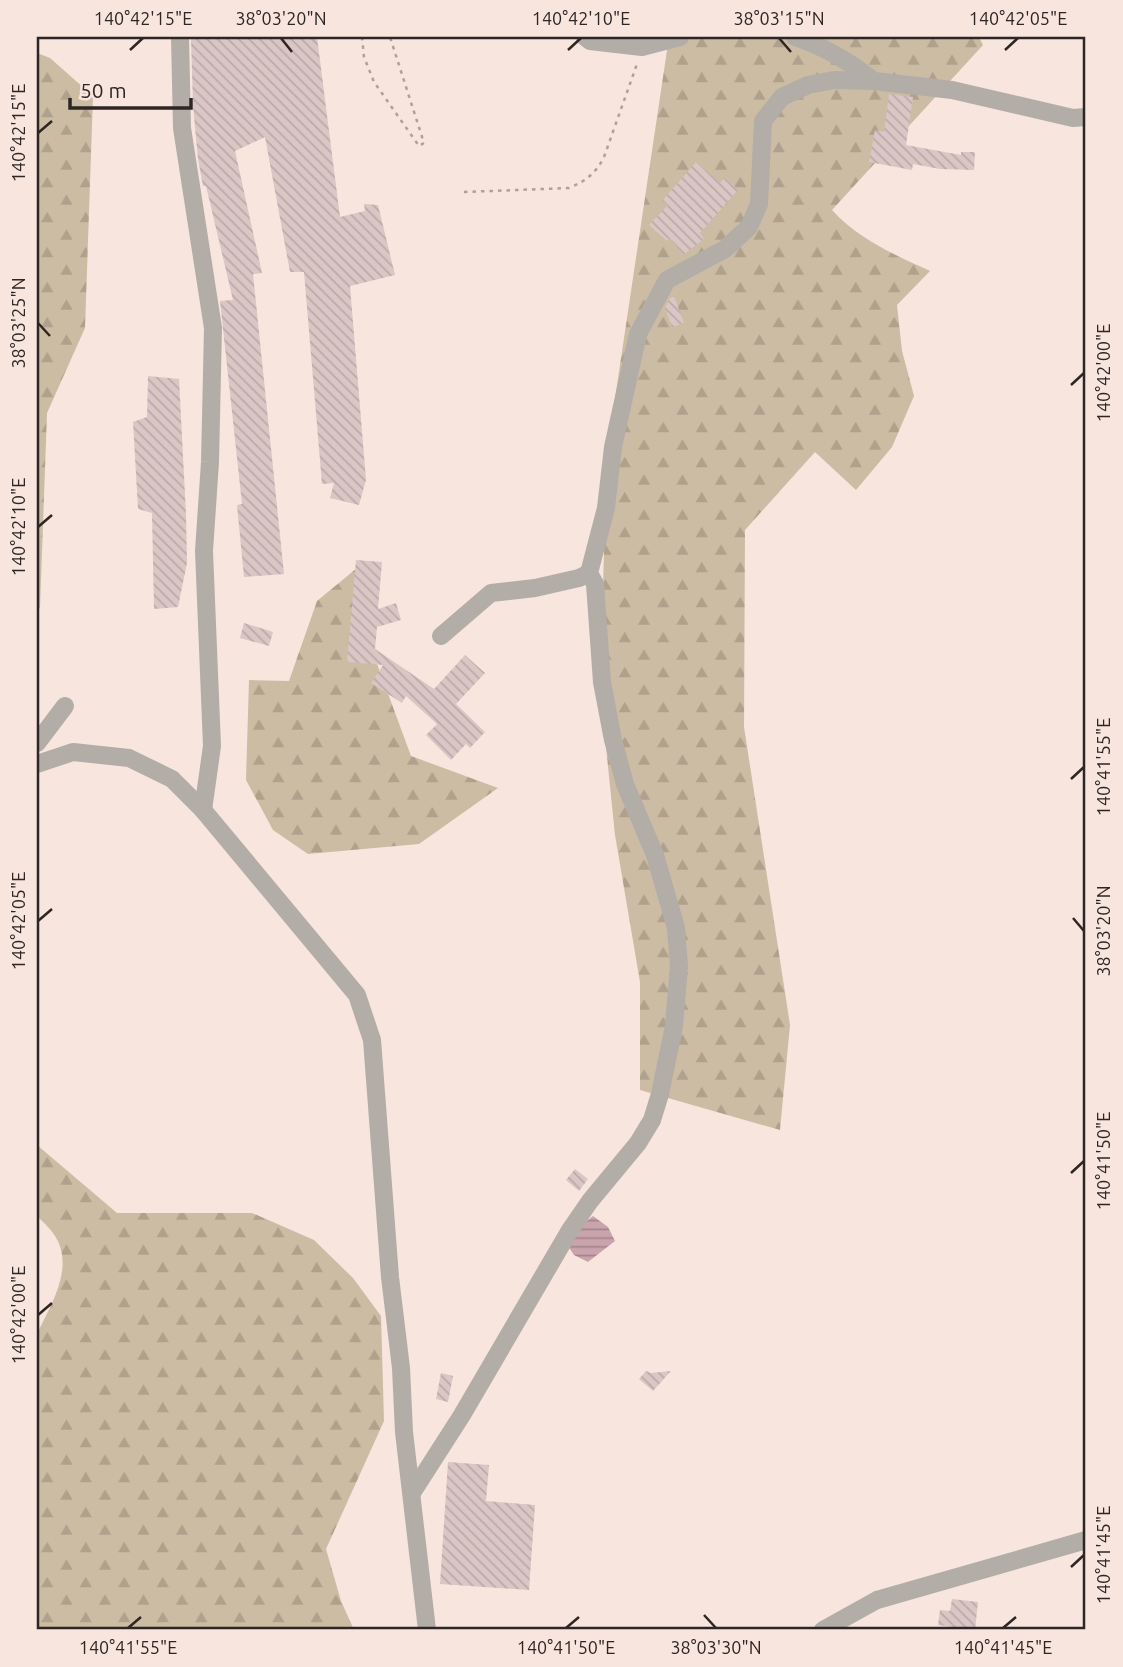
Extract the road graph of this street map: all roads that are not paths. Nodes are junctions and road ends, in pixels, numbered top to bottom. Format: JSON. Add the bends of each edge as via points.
{"nodes":[{"id":1,"x":180,"y":37,"type":"edge"},
{"id":2,"x":585,"y":37,"type":"edge"},
{"id":3,"x":680,"y":37,"type":"edge"},
{"id":4,"x":795,"y":37,"type":"edge"},
{"id":5,"x":874,"y":81,"type":"junction"},
{"id":6,"x":1086,"y":117,"type":"edge"},
{"id":7,"x":589,"y":573,"type":"junction"},
{"id":8,"x":441,"y":636,"type":"dead end"},
{"id":9,"x":65,"y":706,"type":"dead end"},
{"id":10,"x":37,"y":743,"type":"edge"},
{"id":11,"x":37,"y":764,"type":"edge"},
{"id":12,"x":203,"y":810,"type":"junction"},
{"id":13,"x":412,"y":1493,"type":"junction"},
{"id":14,"x":1086,"y":1540,"type":"edge"},
{"id":15,"x":427,"y":1630,"type":"edge"},
{"id":16,"x":823,"y":1630,"type":"edge"}],
"edges":[{"from":1,"to":12,"type":"street","via":[[182,128],[213,328],[204,551],[212,746]]},
{"from":2,"to":3,"type":"street","via":[[642,47]]},
{"from":4,"to":5,"type":"street","via":[[849,61]]},
{"from":5,"to":6,"type":"street","via":[[952,90],[1073,118]]},
{"from":5,"to":7,"type":"street","via":[[834,80],[782,97],[763,121],[759,204],[750,227],[725,249],[667,280],[638,334],[613,447],[606,508]]},
{"from":7,"to":8,"type":"street","via":[[536,588],[491,593]]},
{"from":7,"to":13,"type":"street","via":[[595,584],[613,740],[676,928],[679,966],[674,1026],[652,1120],[570,1230]]},
{"from":9,"to":10,"type":"street"},
{"from":11,"to":12,"type":"street","via":[[73,752],[129,758],[172,779]]},
{"from":12,"to":13,"type":"street","via":[[357,995],[372,1040]]},
{"from":13,"to":15,"type":"street"},
{"from":14,"to":16,"type":"street","via":[[877,1600]]}]}
